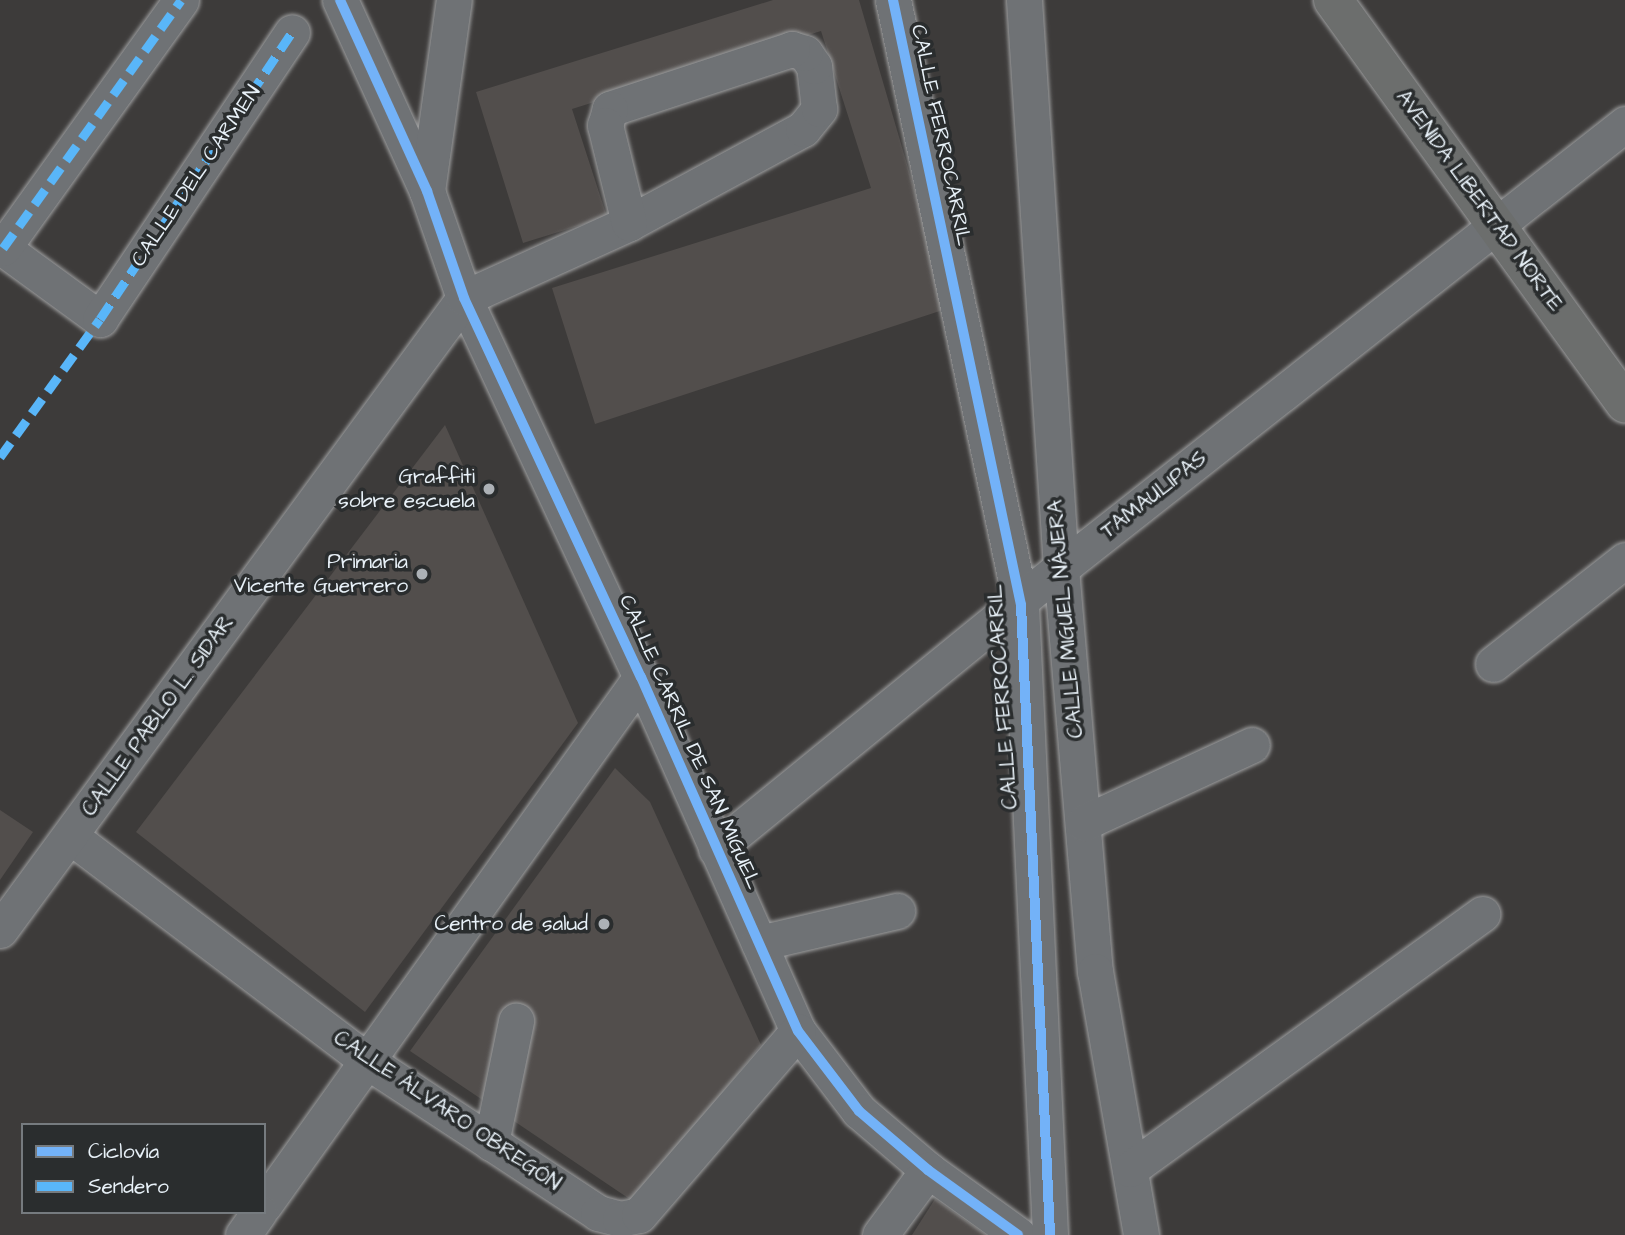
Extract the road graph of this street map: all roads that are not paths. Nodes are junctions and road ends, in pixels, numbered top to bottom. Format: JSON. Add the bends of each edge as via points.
{"nodes":[{"id":1,"x":181,"y":0,"type":"edge"},
{"id":2,"x":340,"y":0,"type":"edge"},
{"id":3,"x":454,"y":0,"type":"edge"},
{"id":4,"x":892,"y":0,"type":"edge"},
{"id":5,"x":1024,"y":0,"type":"edge"},
{"id":6,"x":1333,"y":0,"type":"edge"},
{"id":7,"x":292,"y":32,"type":"dead end"},
{"id":8,"x":1625,"y":124,"type":"edge"},
{"id":9,"x":427,"y":191,"type":"junction"},
{"id":10,"x":629,"y":223,"type":"junction"},
{"id":11,"x":1497,"y":225,"type":"junction"},
{"id":12,"x":1,"y":247,"type":"edge"},
{"id":13,"x":464,"y":298,"type":"junction"},
{"id":14,"x":1625,"y":403,"type":"edge"},
{"id":15,"x":1625,"y":560,"type":"edge"},
{"id":16,"x":1061,"y":568,"type":"junction"},
{"id":17,"x":1021,"y":605,"type":"junction"},
{"id":18,"x":1493,"y":664,"type":"dead end"},
{"id":19,"x":641,"y":677,"type":"junction"},
{"id":20,"x":1252,"y":745,"type":"dead end"},
{"id":21,"x":1083,"y":823,"type":"junction"},
{"id":22,"x":70,"y":836,"type":"junction"},
{"id":23,"x":716,"y":849,"type":"junction"},
{"id":24,"x":897,"y":911,"type":"dead end"},
{"id":25,"x":1482,"y":914,"type":"dead end"},
{"id":26,"x":0,"y":930,"type":"edge"},
{"id":27,"x":759,"y":943,"type":"junction"},
{"id":28,"x":516,"y":1021,"type":"dead end"},
{"id":29,"x":798,"y":1031,"type":"junction"},
{"id":30,"x":368,"y":1061,"type":"junction"},
{"id":31,"x":491,"y":1143,"type":"junction"},
{"id":32,"x":1130,"y":1169,"type":"junction"},
{"id":33,"x":928,"y":1170,"type":"junction"},
{"id":34,"x":266,"y":1202,"type":"edge"},
{"id":35,"x":258,"y":1214,"type":"edge"},
{"id":36,"x":243,"y":1235,"type":"edge"},
{"id":37,"x":880,"y":1235,"type":"edge"},
{"id":38,"x":1018,"y":1235,"type":"edge"},
{"id":39,"x":1050,"y":1235,"type":"edge"},
{"id":40,"x":1141,"y":1235,"type":"edge"}],
"edges":[{"from":1,"to":12,"type":"street"},
{"from":2,"to":9,"type":"street","name":"CALLE CARRIL DE SAN MIGUEL"},
{"from":3,"to":9,"type":"street"},
{"from":4,"to":17,"type":"street","name":"CALLE FERROCARRIL"},
{"from":5,"to":16,"type":"street","name":"CALLE MIGUEL NÁJERA"},
{"from":6,"to":11,"type":"main road","name":"AVENIDA LIBERTAD NORTE"},
{"from":7,"to":12,"type":"street","name":"CALLE DEL CARMEN","via":[[100,319]]},
{"from":8,"to":11,"type":"street","name":"TAMAULIPAS"},
{"from":9,"to":13,"type":"street","name":"CALLE CARRIL DE SAN MIGUEL"},
{"from":10,"to":10,"type":"street","via":[[811,123],[819,109],[814,66],[805,53],[792,49],[610,109],[605,125]]},
{"from":10,"to":13,"type":"street"},
{"from":11,"to":14,"type":"main road","name":"AVENIDA LIBERTAD NORTE"},
{"from":11,"to":16,"type":"street","name":"TAMAULIPAS"},
{"from":13,"to":19,"type":"street","name":"CALLE CARRIL DE SAN MIGUEL"},
{"from":13,"to":22,"type":"street","name":"CALLE PABLO L. SIDAR"},
{"from":15,"to":18,"type":"street"},
{"from":16,"to":17,"type":"street","name":"TAMAULIPAS"},
{"from":16,"to":21,"type":"street","name":"CALLE MIGUEL NÁJERA"},
{"from":17,"to":23,"type":"street","name":"TAMAULIPAS"},
{"from":17,"to":39,"type":"street","name":"CALLE FERROCARRIL"},
{"from":19,"to":23,"type":"street","name":"CALLE CARRIL DE SAN MIGUEL"},
{"from":19,"to":30,"type":"street"},
{"from":20,"to":21,"type":"street"},
{"from":21,"to":32,"type":"street","name":"CALLE MIGUEL NÁJERA","via":[[1095,971]]},
{"from":22,"to":26,"type":"street","name":"CALLE PABLO L. SIDAR"},
{"from":22,"to":30,"type":"street","name":"CALLE ÁLVARO OBREGÓN"},
{"from":23,"to":27,"type":"street","name":"CALLE CARRIL DE SAN MIGUEL"},
{"from":24,"to":27,"type":"street"},
{"from":25,"to":32,"type":"street"},
{"from":27,"to":29,"type":"street","name":"CALLE CARRIL DE SAN MIGUEL"},
{"from":28,"to":31,"type":"street"},
{"from":29,"to":31,"type":"street","name":"CALLE ÁLVARO OBREGÓN","via":[[639,1214],[620,1219],[598,1213]]},
{"from":29,"to":33,"type":"street","name":"CALLE CARRIL DE SAN MIGUEL","via":[[859,1111]]},
{"from":30,"to":31,"type":"street","name":"CALLE ÁLVARO OBREGÓN"},
{"from":30,"to":34,"type":"street"},
{"from":32,"to":40,"type":"street","name":"CALLE MIGUEL NÁJERA"},
{"from":33,"to":37,"type":"street"},
{"from":33,"to":38,"type":"street","name":"CALLE CARRIL DE SAN MIGUEL"},
{"from":35,"to":36,"type":"street"}]}
